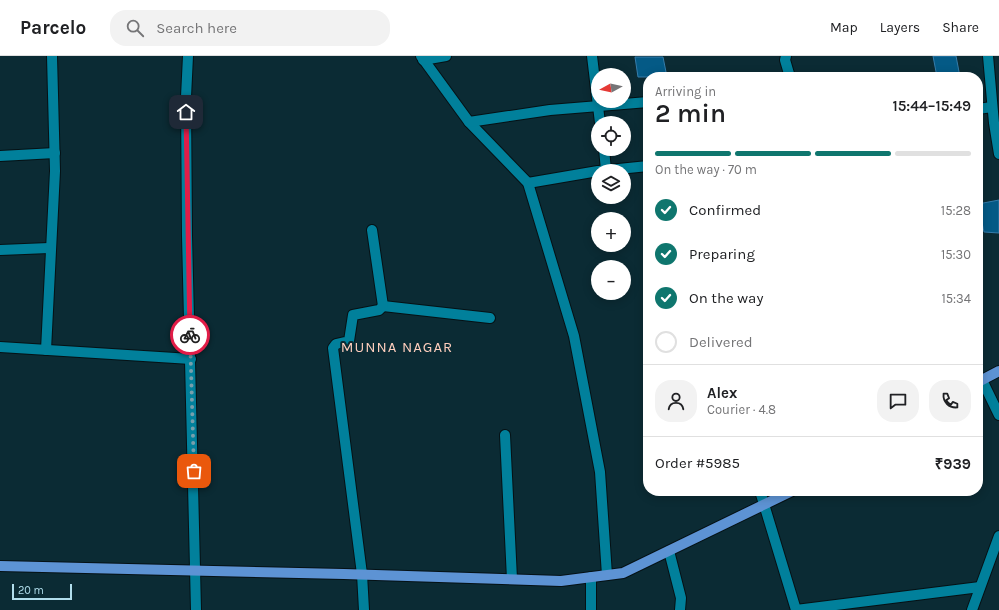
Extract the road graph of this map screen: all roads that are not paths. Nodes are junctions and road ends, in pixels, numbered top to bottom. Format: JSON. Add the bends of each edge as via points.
{"nodes":[{"id":1,"x":52,"y":56,"type":"edge"},
{"id":2,"x":188,"y":56,"type":"edge"},
{"id":3,"x":446,"y":56,"type":"edge"},
{"id":4,"x":592,"y":56,"type":"edge"},
{"id":5,"x":786,"y":56,"type":"edge"},
{"id":6,"x":988,"y":56,"type":"edge"},
{"id":7,"x":422,"y":58,"type":"edge"},
{"id":8,"x":593,"y":68,"type":"edge"},
{"id":9,"x":789,"y":72,"type":"edge"},
{"id":10,"x":643,"y":102,"type":"edge"},
{"id":11,"x":631,"y":103,"type":"edge"},
{"id":12,"x":591,"y":107,"type":"edge"},
{"id":13,"x":992,"y":107,"type":"junction"},
{"id":14,"x":983,"y":108,"type":"edge"},
{"id":15,"x":469,"y":122,"type":"junction"},
{"id":16,"x":55,"y":153,"type":"junction"},
{"id":17,"x":999,"y":154,"type":"edge"},
{"id":18,"x":0,"y":156,"type":"edge"},
{"id":19,"x":643,"y":167,"type":"edge"},
{"id":20,"x":631,"y":168,"type":"edge"},
{"id":21,"x":591,"y":173,"type":"edge"},
{"id":22,"x":528,"y":183,"type":"junction"},
{"id":23,"x":372,"y":230,"type":"dead end"},
{"id":24,"x":50,"y":248,"type":"junction"},
{"id":25,"x":0,"y":250,"type":"edge"},
{"id":26,"x":383,"y":306,"type":"junction"},
{"id":27,"x":490,"y":318,"type":"dead end"},
{"id":28,"x":0,"y":347,"type":"edge"},
{"id":29,"x":46,"y":350,"type":"junction"},
{"id":30,"x":191,"y":359,"type":"junction"},
{"id":31,"x":999,"y":371,"type":"edge"},
{"id":32,"x":983,"y":379,"type":"edge"},
{"id":33,"x":983,"y":386,"type":"edge"},
{"id":34,"x":999,"y":415,"type":"edge"},
{"id":35,"x":505,"y":435,"type":"dead end"},
{"id":36,"x":762,"y":496,"type":"edge"},
{"id":37,"x":781,"y":496,"type":"edge"},
{"id":38,"x":764,"y":504,"type":"junction"},
{"id":39,"x":999,"y":536,"type":"edge"},
{"id":40,"x":669,"y":551,"type":"junction"},
{"id":41,"x":0,"y":566,"type":"edge"},
{"id":42,"x":195,"y":571,"type":"junction"},
{"id":43,"x":362,"y":574,"type":"junction"},
{"id":44,"x":607,"y":575,"type":"junction"},
{"id":45,"x":591,"y":577,"type":"junction"},
{"id":46,"x":512,"y":579,"type":"junction"},
{"id":47,"x":980,"y":587,"type":"junction"},
{"id":48,"x":196,"y":610,"type":"edge"},
{"id":49,"x":364,"y":610,"type":"edge"},
{"id":50,"x":591,"y":610,"type":"edge"},
{"id":51,"x":680,"y":610,"type":"edge"},
{"id":52,"x":796,"y":610,"type":"edge"},
{"id":53,"x":972,"y":610,"type":"edge"}],
"edges":[{"from":1,"to":16,"type":"street"},
{"from":2,"to":30,"type":"street","via":[[186,112]]},
{"from":3,"to":7,"type":"street"},
{"from":4,"to":8,"type":"street"},
{"from":5,"to":9,"type":"street"},
{"from":6,"to":13,"type":"street"},
{"from":7,"to":15,"type":"street"},
{"from":10,"to":11,"type":"street"},
{"from":12,"to":15,"type":"street"},
{"from":13,"to":14,"type":"street"},
{"from":13,"to":17,"type":"street"},
{"from":15,"to":22,"type":"street"},
{"from":16,"to":18,"type":"street"},
{"from":16,"to":24,"type":"street"},
{"from":19,"to":20,"type":"street"},
{"from":21,"to":22,"type":"street"},
{"from":22,"to":44,"type":"street","via":[[574,336],[600,472]]},
{"from":23,"to":26,"type":"street"},
{"from":24,"to":25,"type":"street"},
{"from":24,"to":29,"type":"street"},
{"from":26,"to":27,"type":"street"},
{"from":26,"to":43,"type":"street","via":[[379,310],[353,315],[349,341],[336,344],[334,348]]},
{"from":28,"to":29,"type":"street"},
{"from":29,"to":30,"type":"street"},
{"from":30,"to":42,"type":"street"},
{"from":31,"to":32,"type":"main road"},
{"from":33,"to":34,"type":"street"},
{"from":35,"to":46,"type":"street"},
{"from":36,"to":38,"type":"street"},
{"from":37,"to":38,"type":"main road"},
{"from":38,"to":40,"type":"main road"},
{"from":38,"to":52,"type":"street"},
{"from":39,"to":47,"type":"street"},
{"from":40,"to":44,"type":"main road","via":[[623,573]]},
{"from":40,"to":51,"type":"street","via":[[681,598]]},
{"from":41,"to":42,"type":"main road"},
{"from":42,"to":43,"type":"main road"},
{"from":42,"to":48,"type":"street"},
{"from":43,"to":46,"type":"main road"},
{"from":43,"to":49,"type":"street"},
{"from":44,"to":45,"type":"main road"},
{"from":45,"to":46,"type":"main road","via":[[561,581]]},
{"from":45,"to":50,"type":"street"},
{"from":47,"to":52,"type":"street"},
{"from":47,"to":53,"type":"street"}]}
